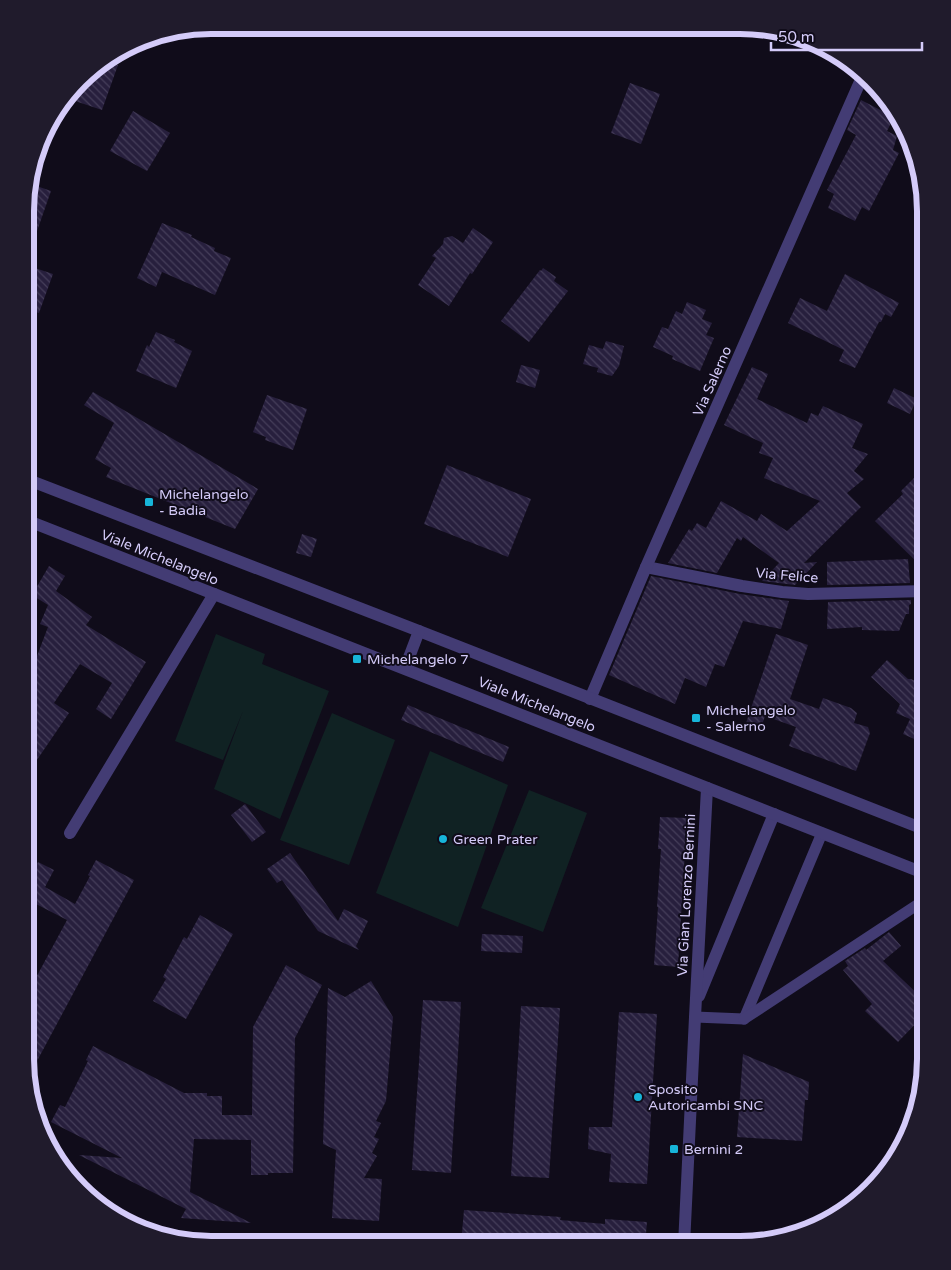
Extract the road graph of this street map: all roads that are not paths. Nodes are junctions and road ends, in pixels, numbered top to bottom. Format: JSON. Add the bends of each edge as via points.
{"nodes":[{"id":1,"x":860,"y":81,"type":"edge"},
{"id":2,"x":34,"y":481,"type":"edge"},
{"id":3,"x":34,"y":523,"type":"edge"},
{"id":4,"x":646,"y":567,"type":"junction"},
{"id":5,"x":917,"y":591,"type":"edge"},
{"id":6,"x":214,"y":594,"type":"junction"},
{"id":7,"x":419,"y":631,"type":"junction"},
{"id":8,"x":405,"y":668,"type":"junction"},
{"id":9,"x":590,"y":699,"type":"junction"},
{"id":10,"x":707,"y":788,"type":"junction"},
{"id":11,"x":774,"y":814,"type":"junction"},
{"id":12,"x":917,"y":826,"type":"edge"},
{"id":13,"x":70,"y":833,"type":"dead end"},
{"id":14,"x":822,"y":833,"type":"junction"},
{"id":15,"x":917,"y":870,"type":"edge"},
{"id":16,"x":917,"y":905,"type":"edge"},
{"id":17,"x":695,"y":1011,"type":"junction"},
{"id":18,"x":744,"y":1019,"type":"junction"},
{"id":19,"x":684,"y":1236,"type":"edge"}],
"edges":[{"from":1,"to":4,"type":"street","name":"Via Salerno"},
{"from":2,"to":7,"type":"street","name":"Viale Michelangelo"},
{"from":3,"to":6,"type":"street","name":"Viale Michelangelo"},
{"from":4,"to":5,"type":"street","name":"Via Felice","via":[[782,592]]},
{"from":4,"to":9,"type":"street","name":"Via Salerno"},
{"from":6,"to":8,"type":"street","name":"Viale Michelangelo"},
{"from":6,"to":13,"type":"street"},
{"from":7,"to":8,"type":"street"},
{"from":7,"to":9,"type":"street","name":"Viale Michelangelo"},
{"from":8,"to":10,"type":"street","name":"Viale Michelangelo"},
{"from":9,"to":12,"type":"street","name":"Viale Michelangelo"},
{"from":10,"to":11,"type":"street","name":"Viale Michelangelo"},
{"from":10,"to":17,"type":"street","name":"Via Gian Lorenzo Bernini"},
{"from":11,"to":14,"type":"street","name":"Viale Michelangelo"},
{"from":11,"to":17,"type":"street","name":"Via Gian Lorenzo Bernini"},
{"from":14,"to":15,"type":"street","name":"Viale Michelangelo"},
{"from":14,"to":18,"type":"lane"},
{"from":16,"to":18,"type":"lane"},
{"from":17,"to":18,"type":"lane"},
{"from":17,"to":19,"type":"street","name":"Via Gian Lorenzo Bernini"}]}
